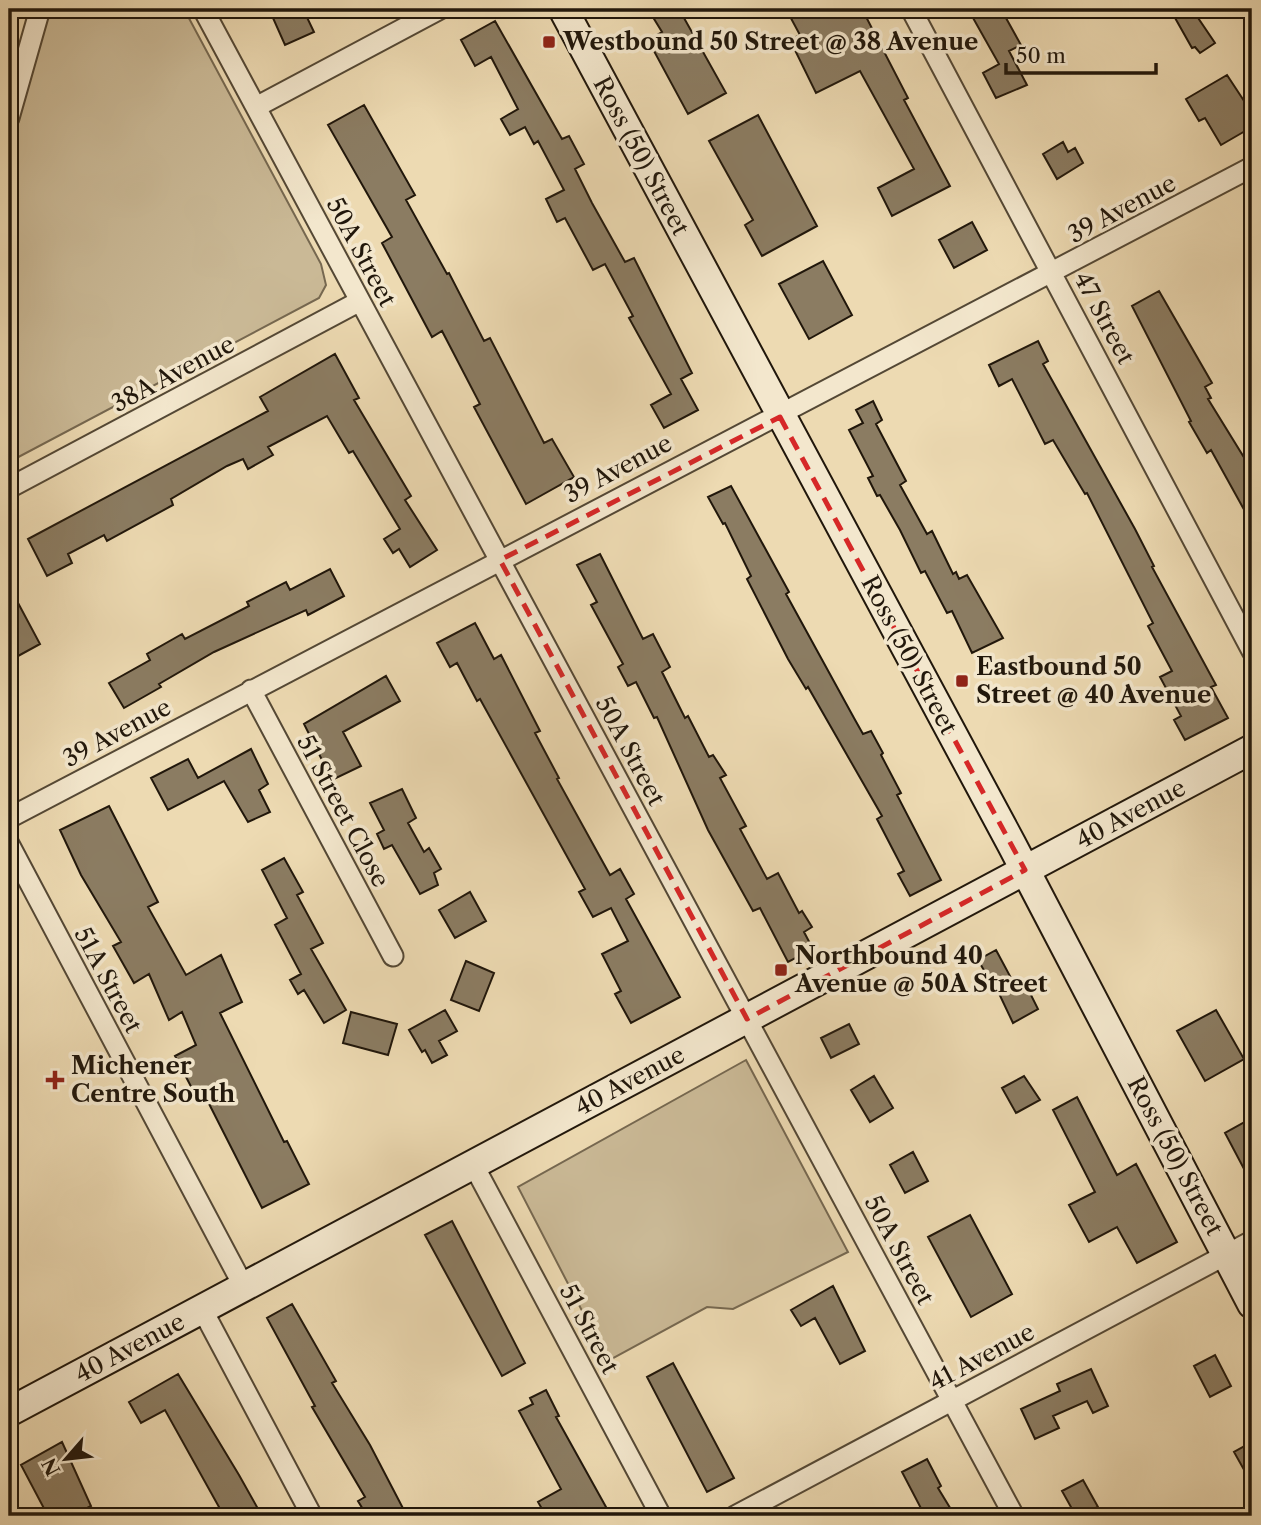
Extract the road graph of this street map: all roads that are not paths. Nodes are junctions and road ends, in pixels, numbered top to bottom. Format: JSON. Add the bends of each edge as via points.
{"nodes":[{"id":1,"x":40,"y":9,"type":"edge"},
{"id":2,"x":203,"y":9,"type":"edge"},
{"id":3,"x":440,"y":9,"type":"edge"},
{"id":4,"x":563,"y":9,"type":"edge"},
{"id":5,"x":911,"y":9,"type":"edge"},
{"id":6,"x":12,"y":92,"type":"edge"},
{"id":7,"x":256,"y":107,"type":"junction"},
{"id":8,"x":9,"y":118,"type":"edge"},
{"id":9,"x":1252,"y":167,"type":"edge"},
{"id":10,"x":1052,"y":273,"type":"junction"},
{"id":11,"x":360,"y":301,"type":"junction"},
{"id":12,"x":780,"y":417,"type":"junction"},
{"id":13,"x":9,"y":488,"type":"edge"},
{"id":14,"x":500,"y":559,"type":"junction"},
{"id":15,"x":1252,"y":651,"type":"edge"},
{"id":16,"x":251,"y":690,"type":"junction"},
{"id":17,"x":1252,"y":749,"type":"edge"},
{"id":18,"x":9,"y":818,"type":"edge"},
{"id":19,"x":9,"y":844,"type":"edge"},
{"id":20,"x":1025,"y":870,"type":"junction"},
{"id":21,"x":393,"y":956,"type":"dead end"},
{"id":22,"x":747,"y":1019,"type":"junction"},
{"id":23,"x":473,"y":1164,"type":"junction"},
{"id":24,"x":1252,"y":1241,"type":"edge"},
{"id":25,"x":1227,"y":1255,"type":"junction"},
{"id":26,"x":244,"y":1287,"type":"junction"},
{"id":27,"x":1252,"y":1304,"type":"edge"},
{"id":28,"x":202,"y":1309,"type":"junction"},
{"id":29,"x":952,"y":1401,"type":"junction"},
{"id":30,"x":9,"y":1412,"type":"edge"},
{"id":31,"x":312,"y":1516,"type":"edge"},
{"id":32,"x":662,"y":1516,"type":"edge"},
{"id":33,"x":735,"y":1516,"type":"edge"},
{"id":34,"x":1014,"y":1516,"type":"edge"}],
"edges":[{"from":1,"to":6,"type":"street"},
{"from":2,"to":7,"type":"street","name":"50A Street"},
{"from":3,"to":7,"type":"street"},
{"from":4,"to":12,"type":"main road","name":"Ross (50) Street"},
{"from":5,"to":10,"type":"street","name":"47 Street"},
{"from":6,"to":8,"type":"street"},
{"from":7,"to":11,"type":"street","name":"50A Street"},
{"from":9,"to":10,"type":"street","name":"39 Avenue"},
{"from":10,"to":12,"type":"street","name":"39 Avenue"},
{"from":10,"to":15,"type":"street","name":"47 Street"},
{"from":11,"to":13,"type":"street","name":"38A Avenue"},
{"from":11,"to":14,"type":"street","name":"50A Street"},
{"from":12,"to":14,"type":"street","name":"39 Avenue","via":[[759,423]]},
{"from":12,"to":20,"type":"main road","name":"Ross (50) Street"},
{"from":14,"to":16,"type":"street","name":"39 Avenue"},
{"from":14,"to":22,"type":"street","name":"50A Street"},
{"from":16,"to":18,"type":"street","name":"39 Avenue"},
{"from":16,"to":21,"type":"street","name":"51 Street Close"},
{"from":17,"to":20,"type":"main road","name":"40 Avenue"},
{"from":19,"to":26,"type":"street","name":"51A Street"},
{"from":20,"to":22,"type":"main road","name":"40 Avenue"},
{"from":20,"to":25,"type":"main road","name":"Ross (50) Street"},
{"from":22,"to":23,"type":"main road","name":"40 Avenue"},
{"from":22,"to":29,"type":"street","name":"50A Street"},
{"from":23,"to":26,"type":"main road","name":"40 Avenue"},
{"from":23,"to":32,"type":"street","name":"51 Street"},
{"from":24,"to":25,"type":"street","name":"41 Avenue"},
{"from":25,"to":27,"type":"main road","name":"Ross (50) Street"},
{"from":25,"to":29,"type":"street","name":"41 Avenue"},
{"from":26,"to":28,"type":"main road","name":"40 Avenue"},
{"from":28,"to":30,"type":"main road","name":"40 Avenue"},
{"from":28,"to":31,"type":"street"},
{"from":29,"to":33,"type":"street","name":"41 Avenue"},
{"from":29,"to":34,"type":"street","name":"50A Street"}]}
